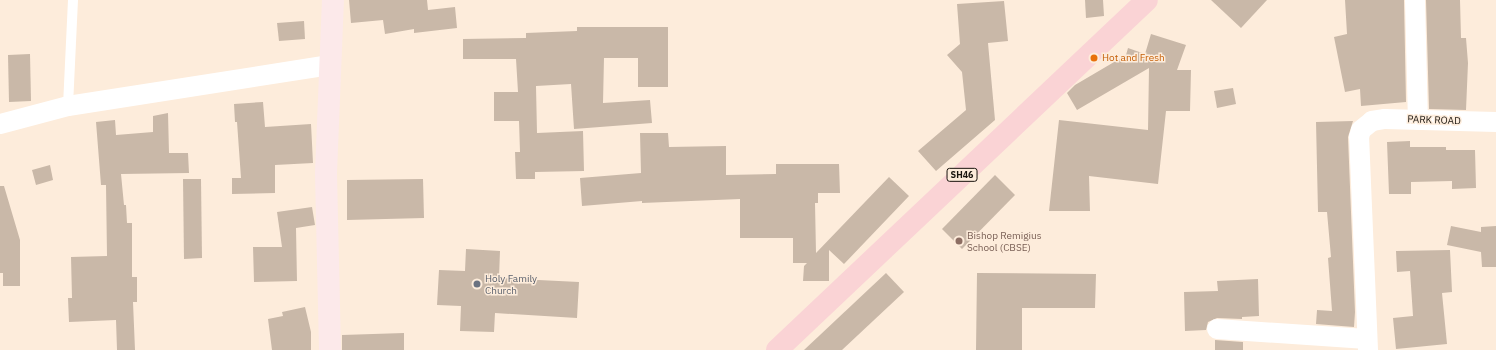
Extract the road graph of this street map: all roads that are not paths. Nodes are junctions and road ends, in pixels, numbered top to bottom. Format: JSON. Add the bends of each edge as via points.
{"nodes":[{"id":1,"x":73,"y":0,"type":"edge"},
{"id":2,"x":333,"y":0,"type":"edge"},
{"id":3,"x":1146,"y":0,"type":"edge"},
{"id":4,"x":1415,"y":0,"type":"edge"},
{"id":5,"x":330,"y":65,"type":"junction"},
{"id":6,"x":68,"y":106,"type":"junction"},
{"id":7,"x":1418,"y":120,"type":"junction"},
{"id":8,"x":1496,"y":122,"type":"edge"},
{"id":9,"x":0,"y":124,"type":"edge"},
{"id":10,"x":1218,"y":328,"type":"dead end"},
{"id":11,"x":1367,"y":344,"type":"edge"},
{"id":12,"x":330,"y":350,"type":"edge"},
{"id":13,"x":778,"y":350,"type":"edge"}],
"edges":[{"from":1,"to":6,"type":"lane"},
{"from":2,"to":5,"type":"street"},
{"from":3,"to":13,"type":"main road","number":"SH46"},
{"from":4,"to":7,"type":"street"},
{"from":5,"to":6,"type":"street"},
{"from":5,"to":12,"type":"street","via":[[326,173]]},
{"from":6,"to":9,"type":"street"},
{"from":7,"to":8,"type":"street","name":"PARK ROAD"},
{"from":7,"to":11,"type":"street","name":"PARK ROAD","via":[[1372,121],[1361,130],[1359,137]]},
{"from":10,"to":11,"type":"street"}]}
